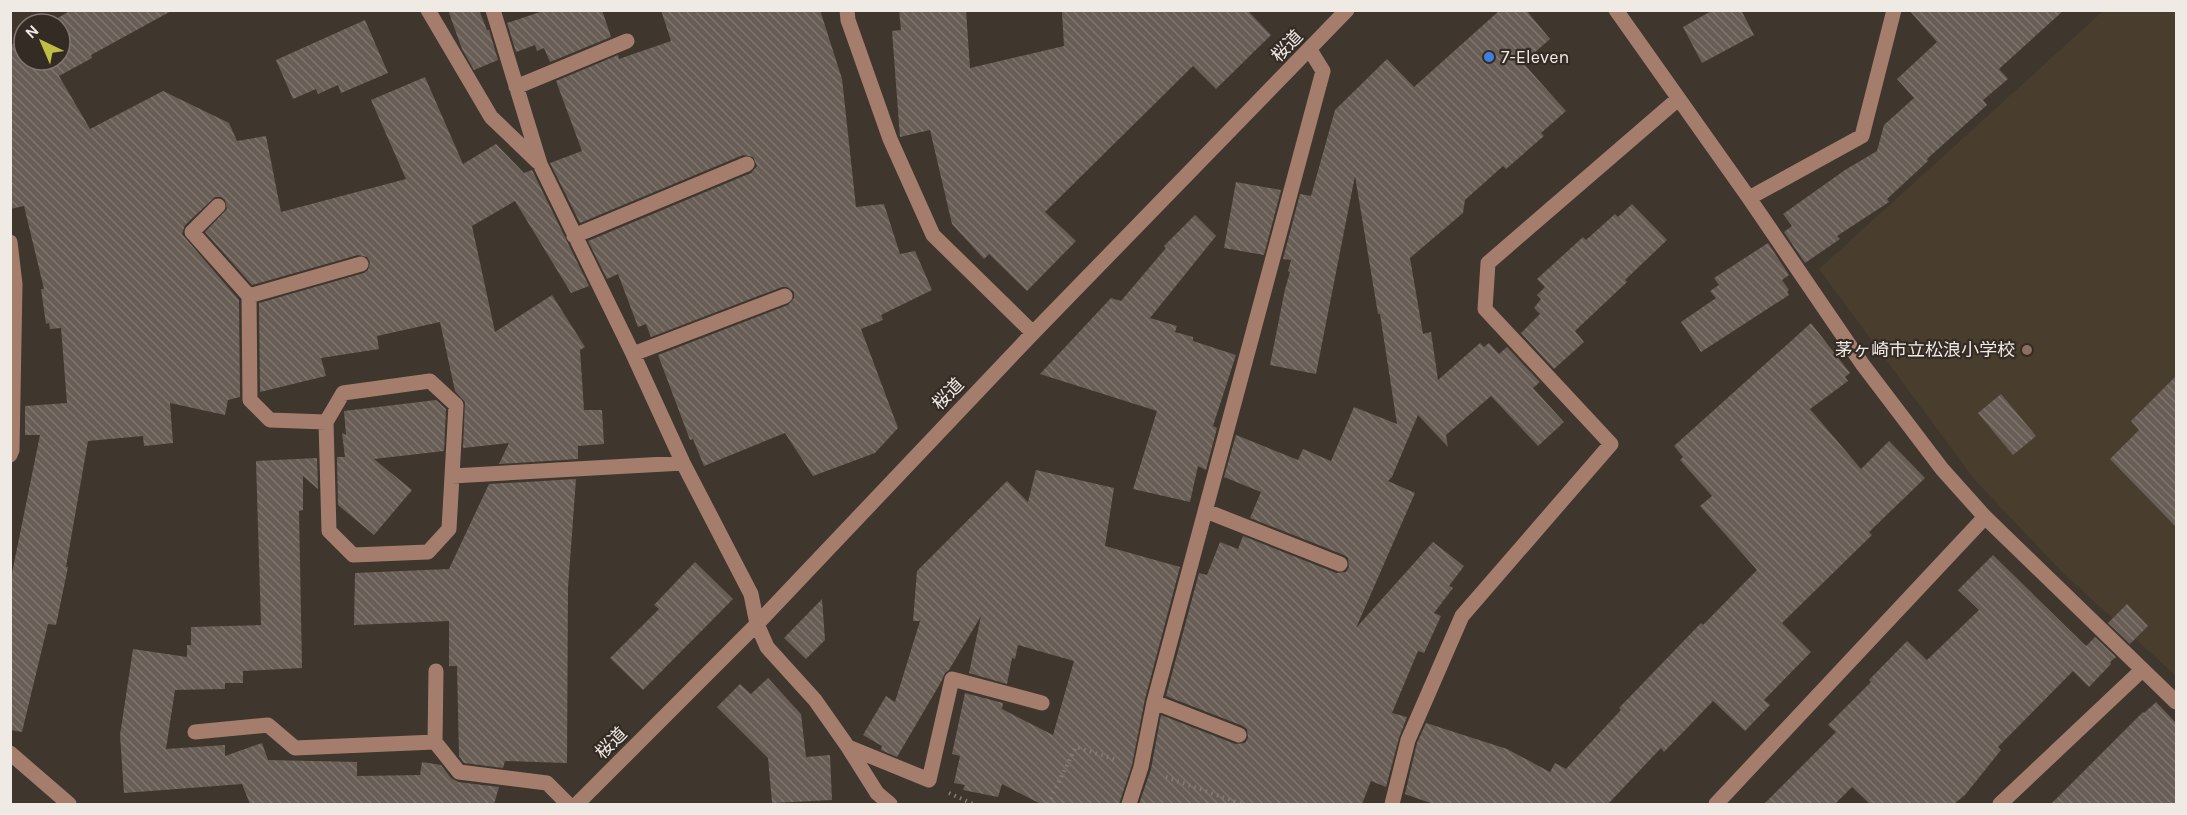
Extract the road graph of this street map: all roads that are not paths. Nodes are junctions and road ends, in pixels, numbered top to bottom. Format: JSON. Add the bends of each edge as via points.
{"nodes":[{"id":1,"x":428,"y":10,"type":"edge"},
{"id":2,"x":847,"y":10,"type":"edge"},
{"id":3,"x":1347,"y":10,"type":"edge"},
{"id":4,"x":1616,"y":10,"type":"edge"},
{"id":5,"x":1894,"y":10,"type":"edge"},
{"id":6,"x":497,"y":12,"type":"edge"},
{"id":7,"x":627,"y":41,"type":"dead end"},
{"id":8,"x":1310,"y":50,"type":"junction"},
{"id":9,"x":516,"y":87,"type":"junction"},
{"id":10,"x":1678,"y":99,"type":"junction"},
{"id":11,"x":540,"y":164,"type":"junction"},
{"id":12,"x":747,"y":164,"type":"dead end"},
{"id":13,"x":1749,"y":198,"type":"junction"},
{"id":14,"x":218,"y":206,"type":"dead end"},
{"id":15,"x":574,"y":236,"type":"junction"},
{"id":16,"x":10,"y":243,"type":"edge"},
{"id":17,"x":361,"y":264,"type":"dead end"},
{"id":18,"x":249,"y":296,"type":"junction"},
{"id":19,"x":785,"y":296,"type":"dead end"},
{"id":20,"x":1033,"y":333,"type":"junction"},
{"id":21,"x":633,"y":354,"type":"junction"},
{"id":22,"x":326,"y":422,"type":"junction"},
{"id":23,"x":10,"y":455,"type":"edge"},
{"id":24,"x":683,"y":463,"type":"junction"},
{"id":25,"x":452,"y":476,"type":"junction"},
{"id":26,"x":1206,"y":511,"type":"junction"},
{"id":27,"x":1985,"y":518,"type":"junction"},
{"id":28,"x":1340,"y":564,"type":"dead end"},
{"id":29,"x":757,"y":624,"type":"junction"},
{"id":30,"x":2142,"y":670,"type":"junction"},
{"id":31,"x":436,"y":671,"type":"dead end"},
{"id":32,"x":1154,"y":702,"type":"junction"},
{"id":33,"x":2176,"y":702,"type":"edge"},
{"id":34,"x":1042,"y":703,"type":"dead end"},
{"id":35,"x":195,"y":732,"type":"dead end"},
{"id":36,"x":1239,"y":735,"type":"dead end"},
{"id":37,"x":435,"y":742,"type":"junction"},
{"id":38,"x":849,"y":747,"type":"junction"},
{"id":39,"x":10,"y":753,"type":"edge"},
{"id":40,"x":878,"y":799,"type":"edge"},
{"id":41,"x":69,"y":804,"type":"edge"},
{"id":42,"x":568,"y":804,"type":"edge"},
{"id":43,"x":577,"y":804,"type":"edge"},
{"id":44,"x":890,"y":804,"type":"edge"},
{"id":45,"x":1129,"y":804,"type":"edge"},
{"id":46,"x":1392,"y":804,"type":"edge"},
{"id":47,"x":1716,"y":804,"type":"edge"},
{"id":48,"x":2000,"y":804,"type":"edge"}],
"edges":[{"from":1,"to":11,"type":"street","via":[[491,117]]},
{"from":2,"to":20,"type":"street","via":[[890,139],[933,235]]},
{"from":3,"to":8,"type":"street","name":"桜道"},
{"from":4,"to":10,"type":"street"},
{"from":5,"to":13,"type":"street","via":[[1862,136]]},
{"from":6,"to":9,"type":"street"},
{"from":7,"to":9,"type":"street"},
{"from":8,"to":20,"type":"street","name":"桜道"},
{"from":8,"to":26,"type":"street","via":[[1323,71]]},
{"from":9,"to":11,"type":"street"},
{"from":10,"to":13,"type":"street"},
{"from":10,"to":46,"type":"street","via":[[1488,262],[1485,309],[1611,444],[1462,616],[1407,740]]},
{"from":11,"to":15,"type":"street"},
{"from":12,"to":15,"type":"street"},
{"from":13,"to":27,"type":"street","via":[[1863,365],[1942,469]]},
{"from":14,"to":18,"type":"street","via":[[192,232]]},
{"from":15,"to":21,"type":"street"},
{"from":16,"to":23,"type":"street","via":[[15,284]]},
{"from":17,"to":18,"type":"street"},
{"from":18,"to":22,"type":"street","via":[[250,400],[270,420]]},
{"from":19,"to":21,"type":"street"},
{"from":20,"to":29,"type":"street","name":"桜道"},
{"from":21,"to":24,"type":"street"},
{"from":22,"to":25,"type":"street","via":[[343,393],[430,381],[456,405]]},
{"from":22,"to":25,"type":"street","via":[[329,531],[353,555],[428,552],[449,529]]},
{"from":24,"to":25,"type":"street"},
{"from":24,"to":29,"type":"street","via":[[751,594]]},
{"from":26,"to":28,"type":"street"},
{"from":26,"to":32,"type":"street"},
{"from":27,"to":30,"type":"street"},
{"from":27,"to":47,"type":"street"},
{"from":29,"to":38,"type":"street","via":[[767,647],[815,700]]},
{"from":29,"to":43,"type":"street","name":"桜道"},
{"from":30,"to":33,"type":"street"},
{"from":30,"to":48,"type":"street"},
{"from":31,"to":37,"type":"street"},
{"from":32,"to":36,"type":"street"},
{"from":32,"to":45,"type":"street"},
{"from":34,"to":38,"type":"street","via":[[952,679],[929,780]]},
{"from":35,"to":37,"type":"street","via":[[268,725],[295,748]]},
{"from":37,"to":42,"type":"street","via":[[459,772],[547,783]]},
{"from":38,"to":40,"type":"street"},
{"from":39,"to":41,"type":"street"},
{"from":40,"to":44,"type":"street"}]}
